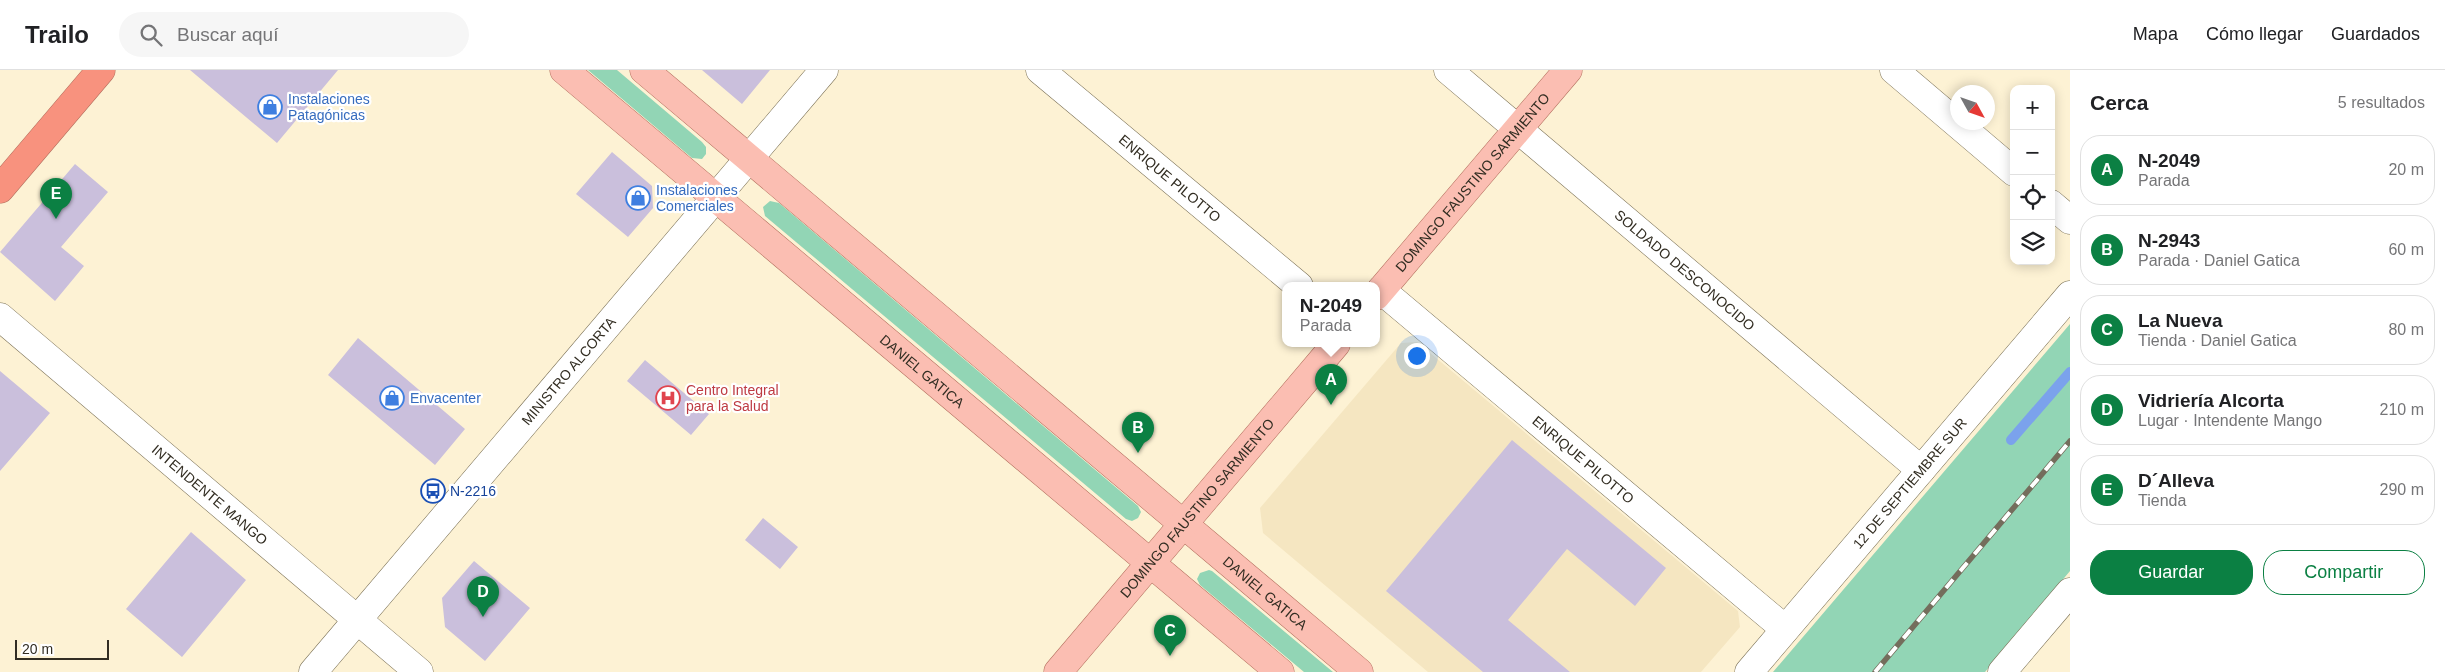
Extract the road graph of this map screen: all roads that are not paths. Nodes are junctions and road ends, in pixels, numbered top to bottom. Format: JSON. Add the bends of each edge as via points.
{"nodes":[{"id":1,"x":101,"y":70,"type":"edge"},
{"id":2,"x":564,"y":70,"type":"edge"},
{"id":3,"x":644,"y":70,"type":"edge"},
{"id":4,"x":824,"y":70,"type":"edge"},
{"id":5,"x":1040,"y":70,"type":"edge"},
{"id":6,"x":1448,"y":70,"type":"edge"},
{"id":7,"x":1568,"y":70,"type":"edge"},
{"id":8,"x":1894,"y":70,"type":"edge"},
{"id":9,"x":1518,"y":129,"type":"junction"},
{"id":10,"x":749,"y":158,"type":"junction"},
{"id":11,"x":2010,"y":169,"type":"edge"},
{"id":12,"x":0,"y":189,"type":"edge"},
{"id":13,"x":715,"y":197,"type":"junction"},
{"id":14,"x":2055,"y":207,"type":"edge"},
{"id":15,"x":2070,"y":220,"type":"edge"},
{"id":16,"x":1294,"y":282,"type":"edge"},
{"id":17,"x":1380,"y":292,"type":"edge"},
{"id":18,"x":1380,"y":294,"type":"edge"},
{"id":19,"x":2070,"y":295,"type":"edge"},
{"id":20,"x":0,"y":317,"type":"edge"},
{"id":21,"x":1333,"y":347,"type":"edge"},
{"id":22,"x":1921,"y":470,"type":"junction"},
{"id":23,"x":1184,"y":524,"type":"junction"},
{"id":24,"x":1150,"y":563,"type":"junction"},
{"id":25,"x":2070,"y":592,"type":"edge"},
{"id":26,"x":357,"y":620,"type":"junction"},
{"id":27,"x":1785,"y":629,"type":"junction"},
{"id":28,"x":313,"y":672,"type":"edge"},
{"id":29,"x":419,"y":672,"type":"edge"},
{"id":30,"x":1058,"y":672,"type":"edge"},
{"id":31,"x":1280,"y":672,"type":"edge"},
{"id":32,"x":1359,"y":672,"type":"edge"},
{"id":33,"x":1749,"y":672,"type":"edge"},
{"id":34,"x":2002,"y":672,"type":"edge"}],
"edges":[{"from":1,"to":12,"type":"highway"},
{"from":2,"to":13,"type":"main road","name":"DANIEL GATICA"},
{"from":3,"to":10,"type":"main road","name":"DANIEL GATICA"},
{"from":4,"to":10,"type":"street","name":"MINISTRO ALCORTA"},
{"from":5,"to":16,"type":"street","name":"ENRIQUE PILOTTO"},
{"from":6,"to":9,"type":"street","name":"SOLDADO DESCONOCIDO"},
{"from":7,"to":9,"type":"main road","name":"DOMINGO FAUSTINO SARMIENTO"},
{"from":8,"to":11,"type":"street"},
{"from":9,"to":17,"type":"main road","name":"DOMINGO FAUSTINO SARMIENTO"},
{"from":9,"to":22,"type":"street","name":"SOLDADO DESCONOCIDO"},
{"from":10,"to":13,"type":"street","name":"MINISTRO ALCORTA"},
{"from":10,"to":23,"type":"main road","name":"DANIEL GATICA"},
{"from":13,"to":24,"type":"main road","name":"DANIEL GATICA"},
{"from":13,"to":26,"type":"street","name":"MINISTRO ALCORTA"},
{"from":14,"to":15,"type":"street"},
{"from":18,"to":27,"type":"street","name":"ENRIQUE PILOTTO"},
{"from":19,"to":22,"type":"street","name":"12 DE SEPTIEMBRE SUR"},
{"from":20,"to":26,"type":"street","name":"INTENDENTE MANGO"},
{"from":21,"to":23,"type":"main road","name":"DOMINGO FAUSTINO SARMIENTO"},
{"from":22,"to":27,"type":"street","name":"12 DE SEPTIEMBRE SUR"},
{"from":23,"to":24,"type":"main road","name":"DOMINGO FAUSTINO SARMIENTO"},
{"from":23,"to":32,"type":"main road","name":"DANIEL GATICA"},
{"from":24,"to":30,"type":"main road","name":"DOMINGO FAUSTINO SARMIENTO"},
{"from":24,"to":31,"type":"main road","name":"DANIEL GATICA"},
{"from":25,"to":34,"type":"street"},
{"from":26,"to":28,"type":"street","name":"MINISTRO ALCORTA"},
{"from":26,"to":29,"type":"street","name":"INTENDENTE MANGO"},
{"from":27,"to":33,"type":"street","name":"12 DE SEPTIEMBRE SUR"}]}
